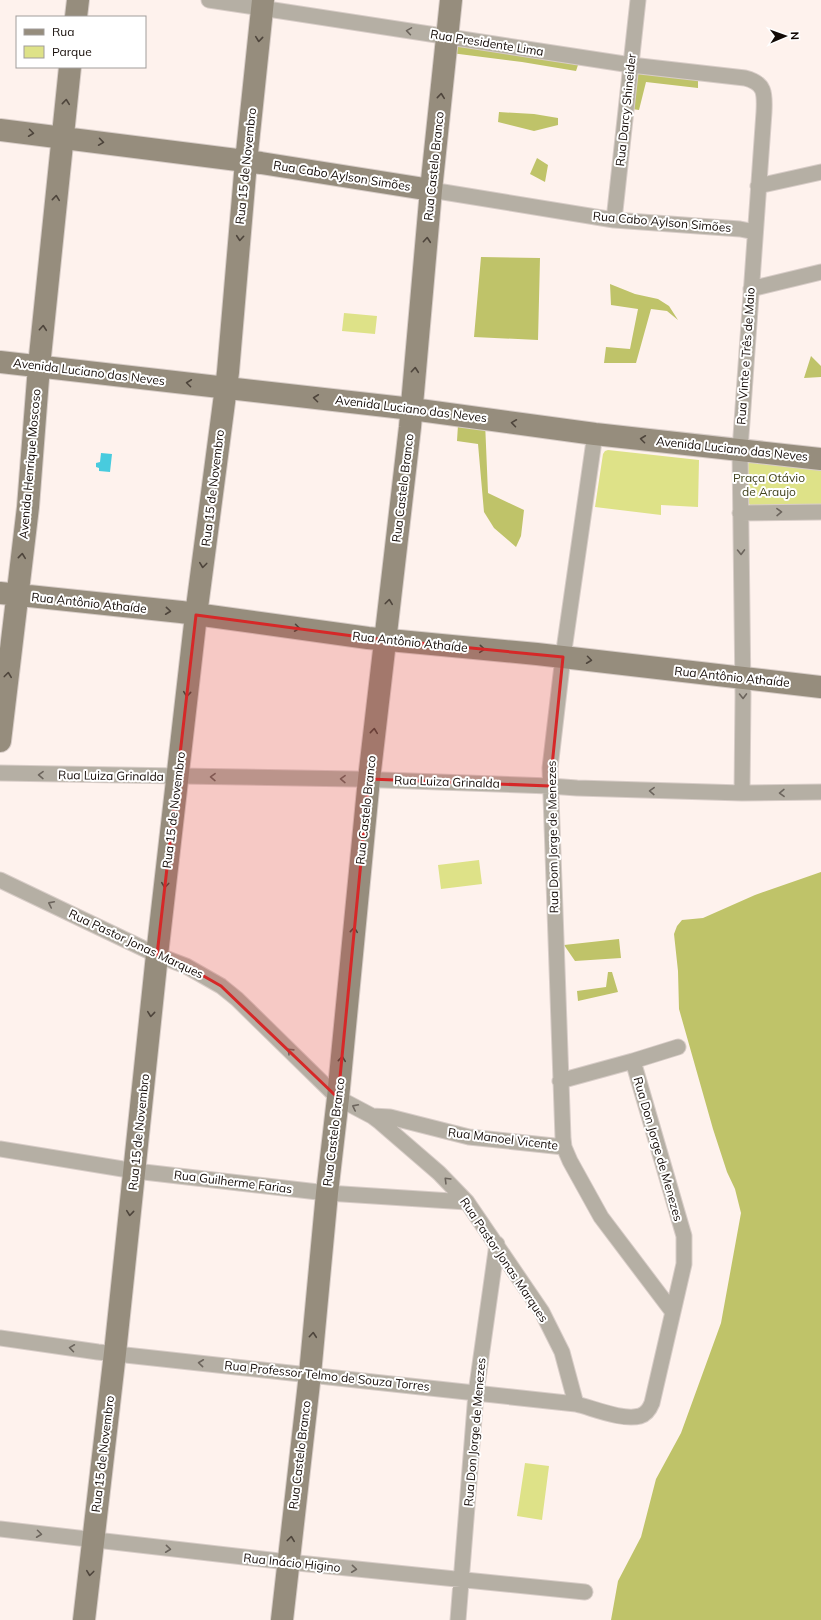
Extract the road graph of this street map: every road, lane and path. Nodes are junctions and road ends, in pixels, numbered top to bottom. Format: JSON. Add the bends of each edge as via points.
{"nodes":[{"id":1,"x":78,"y":0,"type":"edge"},
{"id":2,"x":209,"y":0,"type":"edge"},
{"id":3,"x":452,"y":0,"type":"edge"},
{"id":4,"x":638,"y":0,"type":"edge"},
{"id":5,"x":263,"y":4,"type":"edge"},
{"id":6,"x":76,"y":16,"type":"edge"},
{"id":7,"x":447,"y":37,"type":"junction"},
{"id":8,"x":631,"y":65,"type":"junction"},
{"id":9,"x":70,"y":68,"type":"edge"},
{"id":10,"x":762,"y":88,"type":"joint"},
{"id":11,"x":0,"y":130,"type":"edge"},
{"id":12,"x":62,"y":137,"type":"junction"},
{"id":13,"x":246,"y":162,"type":"junction"},
{"id":14,"x":821,"y":172,"type":"edge"},
{"id":15,"x":758,"y":186,"type":"junction"},
{"id":16,"x":432,"y":190,"type":"junction"},
{"id":17,"x":614,"y":220,"type":"junction"},
{"id":18,"x":754,"y":232,"type":"junction"},
{"id":19,"x":821,"y":272,"type":"edge"},
{"id":20,"x":751,"y":289,"type":"junction"},
{"id":21,"x":0,"y":362,"type":"edge"},
{"id":22,"x":38,"y":366,"type":"junction"},
{"id":23,"x":226,"y":388,"type":"junction"},
{"id":24,"x":412,"y":409,"type":"junction"},
{"id":25,"x":595,"y":434,"type":"junction"},
{"id":26,"x":740,"y":450,"type":"junction"},
{"id":27,"x":821,"y":459,"type":"edge"},
{"id":28,"x":821,"y":512,"type":"edge"},
{"id":29,"x":740,"y":513,"type":"junction"},
{"id":30,"x":9,"y":594,"type":"edge"},
{"id":31,"x":196,"y":615,"type":"junction"},
{"id":32,"x":384,"y":640,"type":"junction"},
{"id":33,"x":563,"y":657,"type":"junction"},
{"id":34,"x":742,"y":678,"type":"junction"},
{"id":35,"x":821,"y":687,"type":"edge"},
{"id":36,"x":0,"y":741,"type":"edge"},
{"id":37,"x":0,"y":773,"type":"edge"},
{"id":38,"x":178,"y":777,"type":"junction"},
{"id":39,"x":369,"y":779,"type":"junction"},
{"id":40,"x":550,"y":786,"type":"junction"},
{"id":41,"x":821,"y":792,"type":"edge"},
{"id":42,"x":742,"y":793,"type":"junction"},
{"id":43,"x":0,"y":880,"type":"edge"},
{"id":44,"x":157,"y":955,"type":"junction"},
{"id":45,"x":678,"y":1047,"type":"dead end"},
{"id":46,"x":633,"y":1061,"type":"junction"},
{"id":47,"x":560,"y":1080,"type":"junction"},
{"id":48,"x":338,"y":1098,"type":"junction"},
{"id":49,"x":372,"y":1116,"type":"junction"},
{"id":50,"x":564,"y":1147,"type":"junction"},
{"id":51,"x":0,"y":1149,"type":"edge"},
{"id":52,"x":135,"y":1171,"type":"junction"},
{"id":53,"x":327,"y":1193,"type":"junction"},
{"id":54,"x":467,"y":1202,"type":"junction"},
{"id":55,"x":497,"y":1244,"type":"junction"},
{"id":56,"x":672,"y":1311,"type":"junction"},
{"id":57,"x":0,"y":1338,"type":"edge"},
{"id":58,"x":115,"y":1353,"type":"junction"},
{"id":59,"x":310,"y":1374,"type":"junction"},
{"id":60,"x":476,"y":1393,"type":"junction"},
{"id":61,"x":576,"y":1404,"type":"junction"},
{"id":62,"x":650,"y":1408,"type":"joint"},
{"id":63,"x":0,"y":1529,"type":"edge"},
{"id":64,"x":93,"y":1541,"type":"junction"},
{"id":65,"x":288,"y":1562,"type":"junction"},
{"id":66,"x":462,"y":1581,"type":"junction"},
{"id":67,"x":585,"y":1592,"type":"dead end"},
{"id":68,"x":84,"y":1620,"type":"edge"},
{"id":69,"x":282,"y":1620,"type":"edge"},
{"id":70,"x":458,"y":1620,"type":"edge"}],
"edges":[{"from":1,"to":6,"type":"main road"},
{"from":2,"to":5,"type":"street","name":"Rua Presidente Lima"},
{"from":3,"to":7,"type":"main road","name":"Rua Castelo Branco"},
{"from":4,"to":8,"type":"street","name":"Rua Darcy Shineider"},
{"from":7,"to":5,"type":"street","name":"Rua Presidente Lima","one_way":true},
{"from":5,"to":13,"type":"main road","name":"Rua 15 de Novembro","one_way":true},
{"from":7,"to":8,"type":"street","name":"Rua Presidente Lima"},
{"from":16,"to":7,"type":"main road","name":"Rua Castelo Branco","one_way":true},
{"from":8,"to":10,"type":"street","name":"Rua Presidente Lima","via":[[745,78],[756,81]]},
{"from":8,"to":17,"type":"street","name":"Rua Darcy Shineider"},
{"from":12,"to":9,"type":"main road","name":"Avenida Henrique Moscoso","one_way":true},
{"from":10,"to":15,"type":"street","name":"Rua Vinte e Três de Maio","via":[[764,98]]},
{"from":11,"to":12,"type":"main road","name":"Rua Cabo Aylson Simões","one_way":true},
{"from":12,"to":13,"type":"main road","name":"Rua Cabo Aylson Simões","one_way":true},
{"from":22,"to":12,"type":"main road","name":"Avenida Henrique Moscoso","one_way":true},
{"from":13,"to":16,"type":"main road","name":"Rua Cabo Aylson Simões"},
{"from":13,"to":23,"type":"main road","name":"Rua 15 de Novembro","one_way":true},
{"from":14,"to":15,"type":"street"},
{"from":15,"to":18,"type":"street","name":"Rua Vinte e Três de Maio"},
{"from":16,"to":17,"type":"street","name":"Rua Cabo Aylson Simões"},
{"from":24,"to":16,"type":"main road","name":"Rua Castelo Branco","one_way":true},
{"from":17,"to":18,"type":"street","name":"Rua Cabo Aylson Simões"},
{"from":18,"to":20,"type":"street","name":"Rua Vinte e Três de Maio"},
{"from":19,"to":20,"type":"street"},
{"from":20,"to":26,"type":"street","name":"Rua Vinte e Três de Maio"},
{"from":21,"to":22,"type":"main road","name":"Avenida Luciano das Neves"},
{"from":23,"to":22,"type":"main road","name":"Avenida Luciano das Neves","one_way":true},
{"from":30,"to":22,"type":"main road","name":"Avenida Henrique Moscoso","one_way":true,"via":[[28,507]]},
{"from":24,"to":23,"type":"main road","name":"Avenida Luciano das Neves","one_way":true},
{"from":23,"to":31,"type":"main road","name":"Rua 15 de Novembro","one_way":true},
{"from":25,"to":24,"type":"main road","name":"Avenida Luciano das Neves","one_way":true},
{"from":32,"to":24,"type":"main road","name":"Rua Castelo Branco","one_way":true},
{"from":26,"to":25,"type":"main road","name":"Avenida Luciano das Neves","one_way":true},
{"from":25,"to":33,"type":"street","name":"Rua Dom Jorge de Menezes"},
{"from":26,"to":27,"type":"main road","name":"Avenida Luciano das Neves"},
{"from":26,"to":29,"type":"street","name":"Rua Vinte e Três de Maio"},
{"from":29,"to":28,"type":"street","one_way":true},
{"from":29,"to":34,"type":"street","name":"Rua Vinte e Três de Maio","one_way":true},
{"from":30,"to":31,"type":"main road","name":"Rua Antônio Athaíde","one_way":true},
{"from":36,"to":30,"type":"main road","name":"Avenida Henrique Moscoso","one_way":true},
{"from":31,"to":32,"type":"main road","name":"Rua Antônio Athaíde","one_way":true},
{"from":31,"to":38,"type":"main road","name":"Rua 15 de Novembro","one_way":true},
{"from":32,"to":33,"type":"main road","name":"Rua Antônio Athaíde","one_way":true},
{"from":39,"to":32,"type":"main road","name":"Rua Castelo Branco","one_way":true},
{"from":33,"to":34,"type":"main road","name":"Rua Antônio Athaíde","one_way":true},
{"from":33,"to":40,"type":"street","name":"Rua Dom Jorge de Menezes"},
{"from":34,"to":35,"type":"main road","name":"Rua Antônio Athaíde"},
{"from":34,"to":42,"type":"street","name":"Rua Vinte e Três de Maio","one_way":true},
{"from":38,"to":37,"type":"street","name":"Rua Luiza Grinalda","one_way":true},
{"from":39,"to":38,"type":"street","name":"Rua Luiza Grinalda","one_way":true},
{"from":38,"to":44,"type":"main road","name":"Rua 15 de Novembro","one_way":true},
{"from":39,"to":40,"type":"street","name":"Rua Luiza Grinalda"},
{"from":48,"to":39,"type":"main road","name":"Rua Castelo Branco","one_way":true},
{"from":42,"to":40,"type":"street","name":"Rua Luiza Grinalda","one_way":true},
{"from":40,"to":47,"type":"street","name":"Rua Dom Jorge de Menezes"},
{"from":41,"to":42,"type":"street","name":"Rua Luiza Grinalda","one_way":true},
{"from":44,"to":43,"type":"street","name":"Rua Pastor Jonas Marques","one_way":true},
{"from":48,"to":44,"type":"street","name":"Rua Pastor Jonas Marques","one_way":true,"via":[[221,986],[186,966]]},
{"from":44,"to":52,"type":"main road","name":"Rua 15 de Novembro","one_way":true},
{"from":45,"to":46,"type":"street"},
{"from":46,"to":47,"type":"street","name":"Rua Don Jorge de Menezes"},
{"from":46,"to":56,"type":"street","name":"Rua Don Jorge de Menezes","via":[[684,1236],[684,1264]]},
{"from":47,"to":50,"type":"street","name":"Rua Dom Jorge de Menezes"},
{"from":49,"to":48,"type":"street","name":"Rua Pastor Jonas Marques","one_way":true},
{"from":48,"to":53,"type":"main road","name":"Rua Castelo Branco"},
{"from":49,"to":50,"type":"street","name":"Rua Manoel Vicente","via":[[390,1117],[464,1136]]},
{"from":54,"to":49,"type":"street","name":"Rua Pastor Jonas Marques","one_way":true,"via":[[439,1172]]},
{"from":50,"to":56,"type":"street","via":[[601,1217]]},
{"from":51,"to":52,"type":"street","name":"Rua Guilherme Farias"},
{"from":52,"to":53,"type":"street","name":"Rua Guilherme Farias"},
{"from":52,"to":58,"type":"main road","name":"Rua 15 de Novembro","one_way":true},
{"from":53,"to":54,"type":"street","name":"Rua Guilherme Farias"},
{"from":59,"to":53,"type":"main road","name":"Rua Castelo Branco","one_way":true},
{"from":54,"to":55,"type":"street","name":"Rua Pastor Jonas Marques"},
{"from":55,"to":60,"type":"street","name":"Rua Don Jorge de Menezes"},
{"from":55,"to":61,"type":"street","name":"Rua Pastor Jonas Marques","via":[[542,1312],[562,1352]]},
{"from":56,"to":62,"type":"street","name":"Rua Don Jorge de Menezes"},
{"from":58,"to":57,"type":"street","name":"Rua Professor Telmo de Souza Torres","one_way":true},
{"from":59,"to":58,"type":"street","name":"Rua Professor Telmo de Souza Torres","one_way":true},
{"from":58,"to":64,"type":"main road","name":"Rua 15 de Novembro"},
{"from":59,"to":60,"type":"street","name":"Rua Professor Telmo de Souza Torres"},
{"from":65,"to":59,"type":"main road","name":"Rua Castelo Branco","one_way":true},
{"from":60,"to":61,"type":"street","name":"Rua Professor Telmo de Souza Torres"},
{"from":60,"to":66,"type":"street","name":"Rua Don Jorge de Menezes"},
{"from":61,"to":62,"type":"street","name":"Rua Professor Telmo de Souza Torres","via":[[625,1417],[640,1416]]},
{"from":63,"to":64,"type":"street","name":"Rua Inácio Higino","one_way":true},
{"from":64,"to":65,"type":"street","name":"Rua Inácio Higino","one_way":true},
{"from":64,"to":68,"type":"main road","name":"Rua 15 de Novembro","one_way":true},
{"from":65,"to":66,"type":"street","name":"Rua Inácio Higino","one_way":true},
{"from":65,"to":69,"type":"main road","name":"Rua Castelo Branco"},
{"from":66,"to":67,"type":"street","name":"Rua Inácio Higino"},
{"from":66,"to":70,"type":"street","name":"Rua Don Jorge de Menezes"}]}
